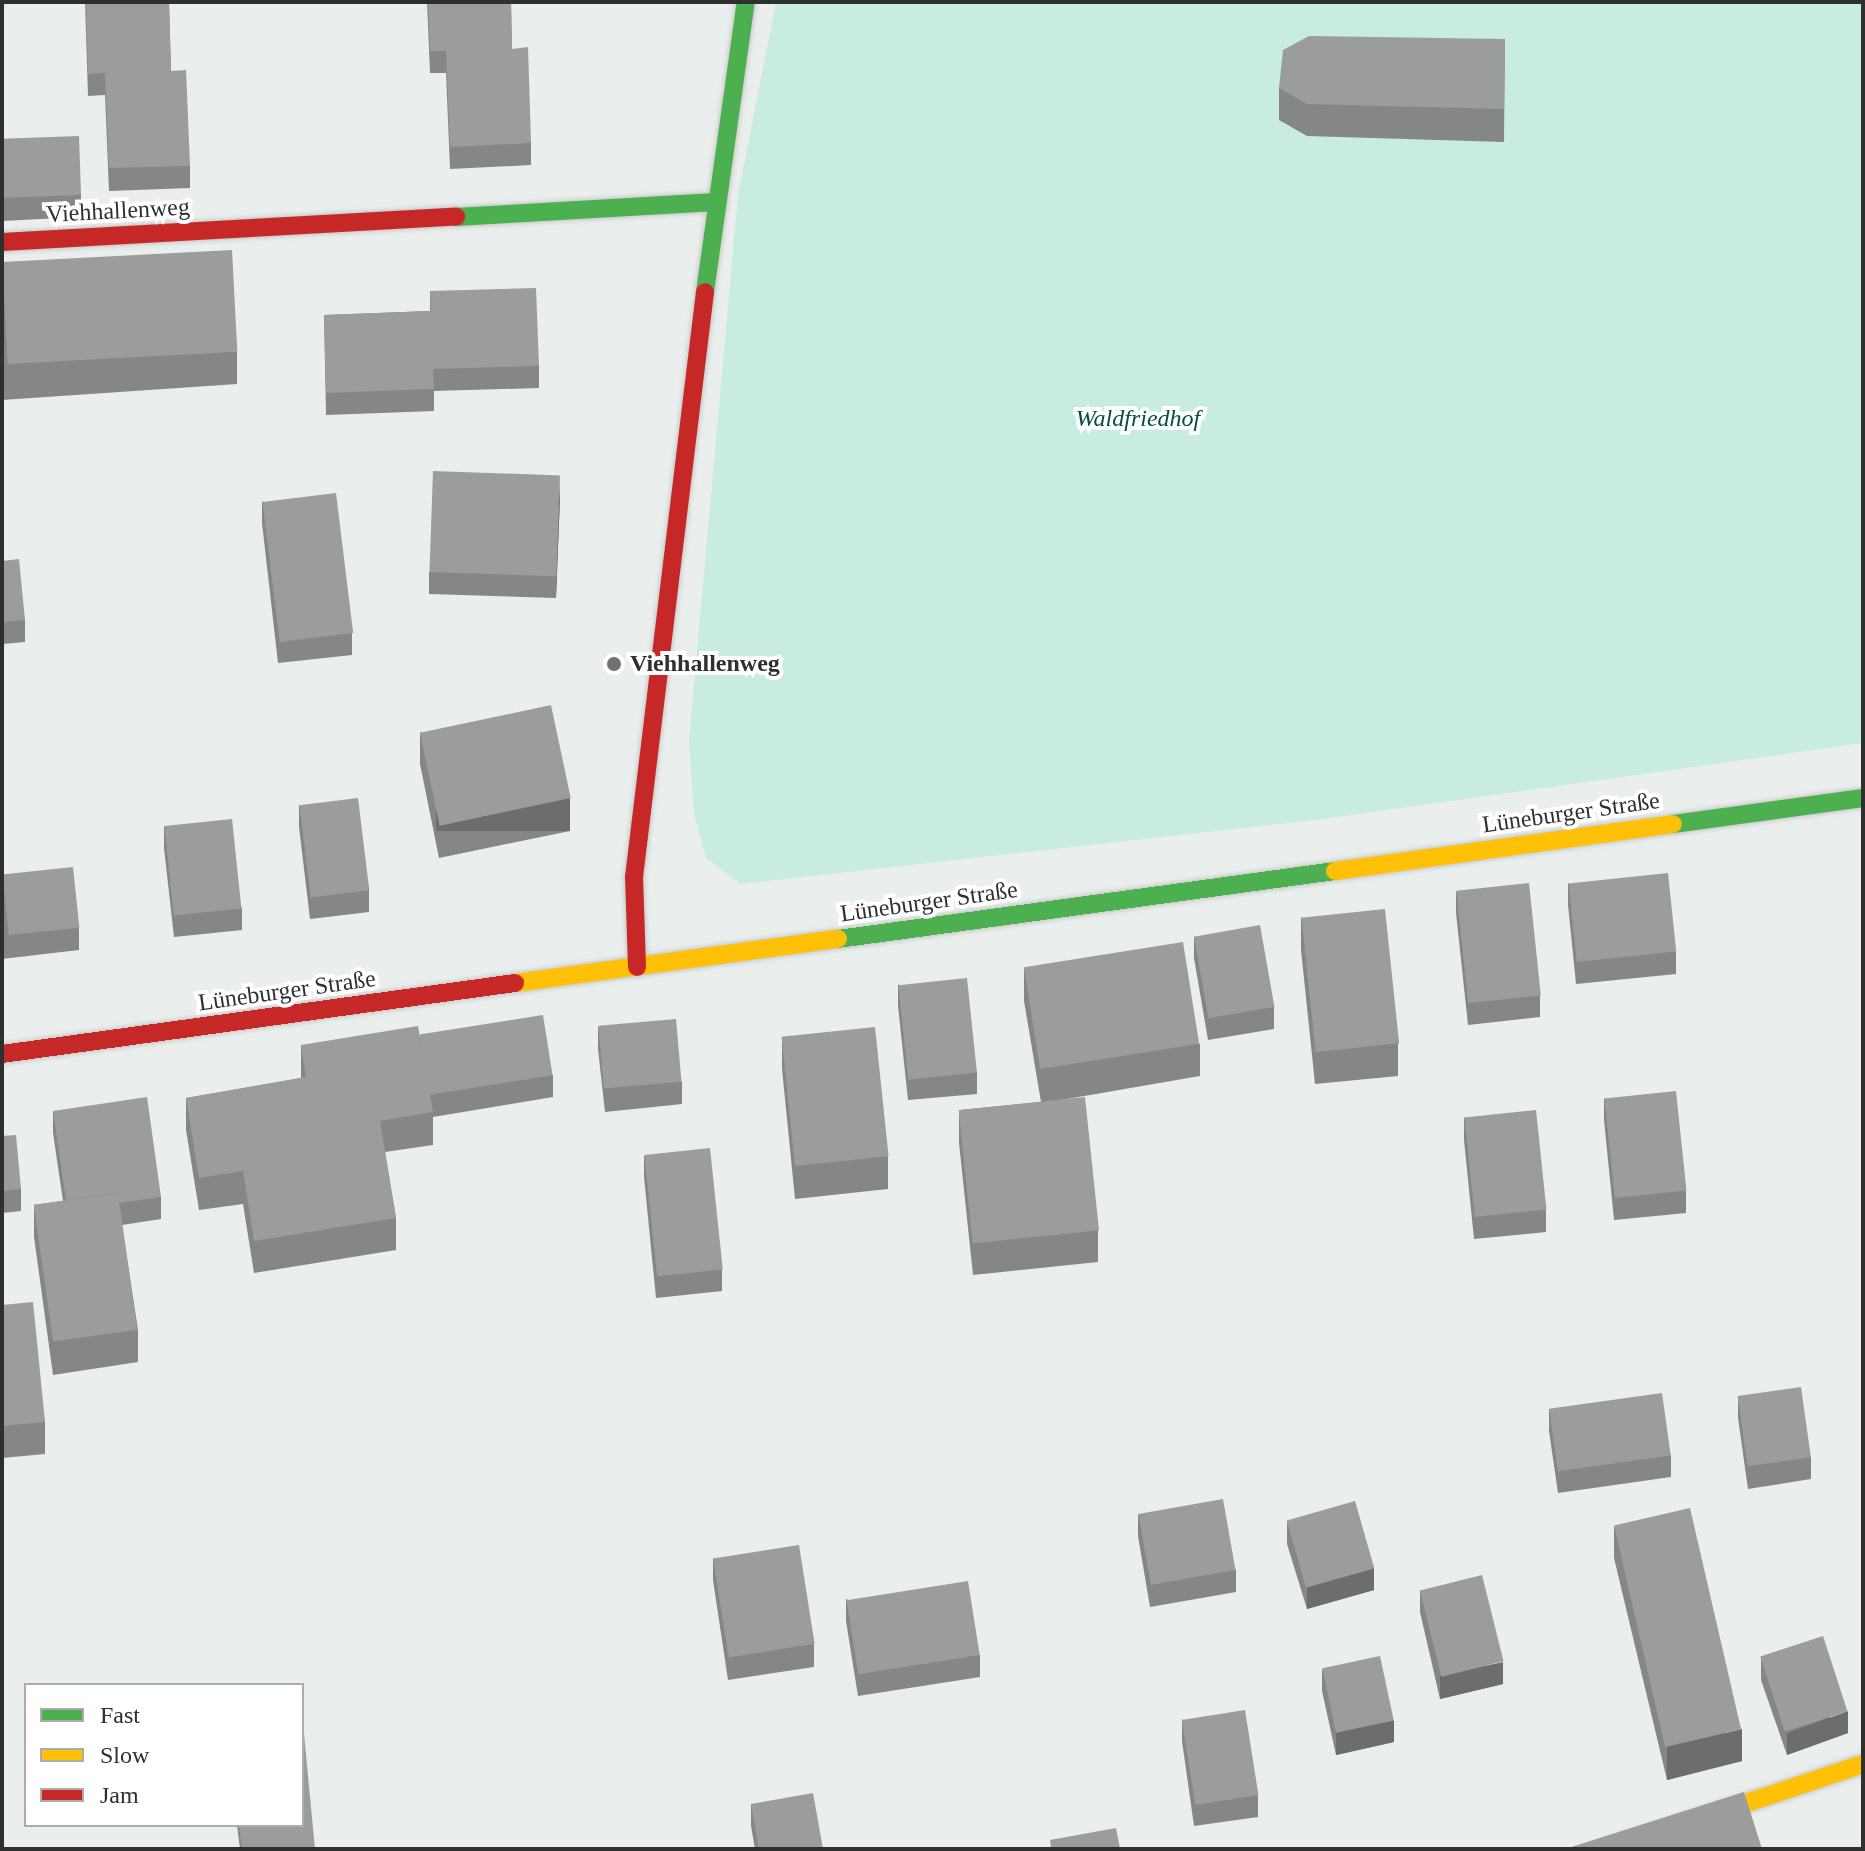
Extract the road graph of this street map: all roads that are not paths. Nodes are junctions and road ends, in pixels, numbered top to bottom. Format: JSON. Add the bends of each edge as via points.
{"nodes":[{"id":1,"x":746,"y":2,"type":"edge"},
{"id":2,"x":716,"y":202,"type":"junction"},
{"id":3,"x":2,"y":242,"type":"edge"},
{"id":4,"x":1863,"y":798,"type":"edge"},
{"id":5,"x":637,"y":967,"type":"junction"},
{"id":6,"x":2,"y":1054,"type":"edge"},
{"id":7,"x":1863,"y":1764,"type":"edge"},
{"id":8,"x":1609,"y":1849,"type":"edge"}],
"edges":[{"from":1,"to":2,"type":"street"},
{"from":2,"to":3,"type":"street","name":"Viehhallenweg"},
{"from":2,"to":5,"type":"street","via":[[634,877]]},
{"from":4,"to":5,"type":"street","name":"Lüneburger Straße"},
{"from":5,"to":6,"type":"street","name":"Lüneburger Straße"},
{"from":7,"to":8,"type":"street"}]}
